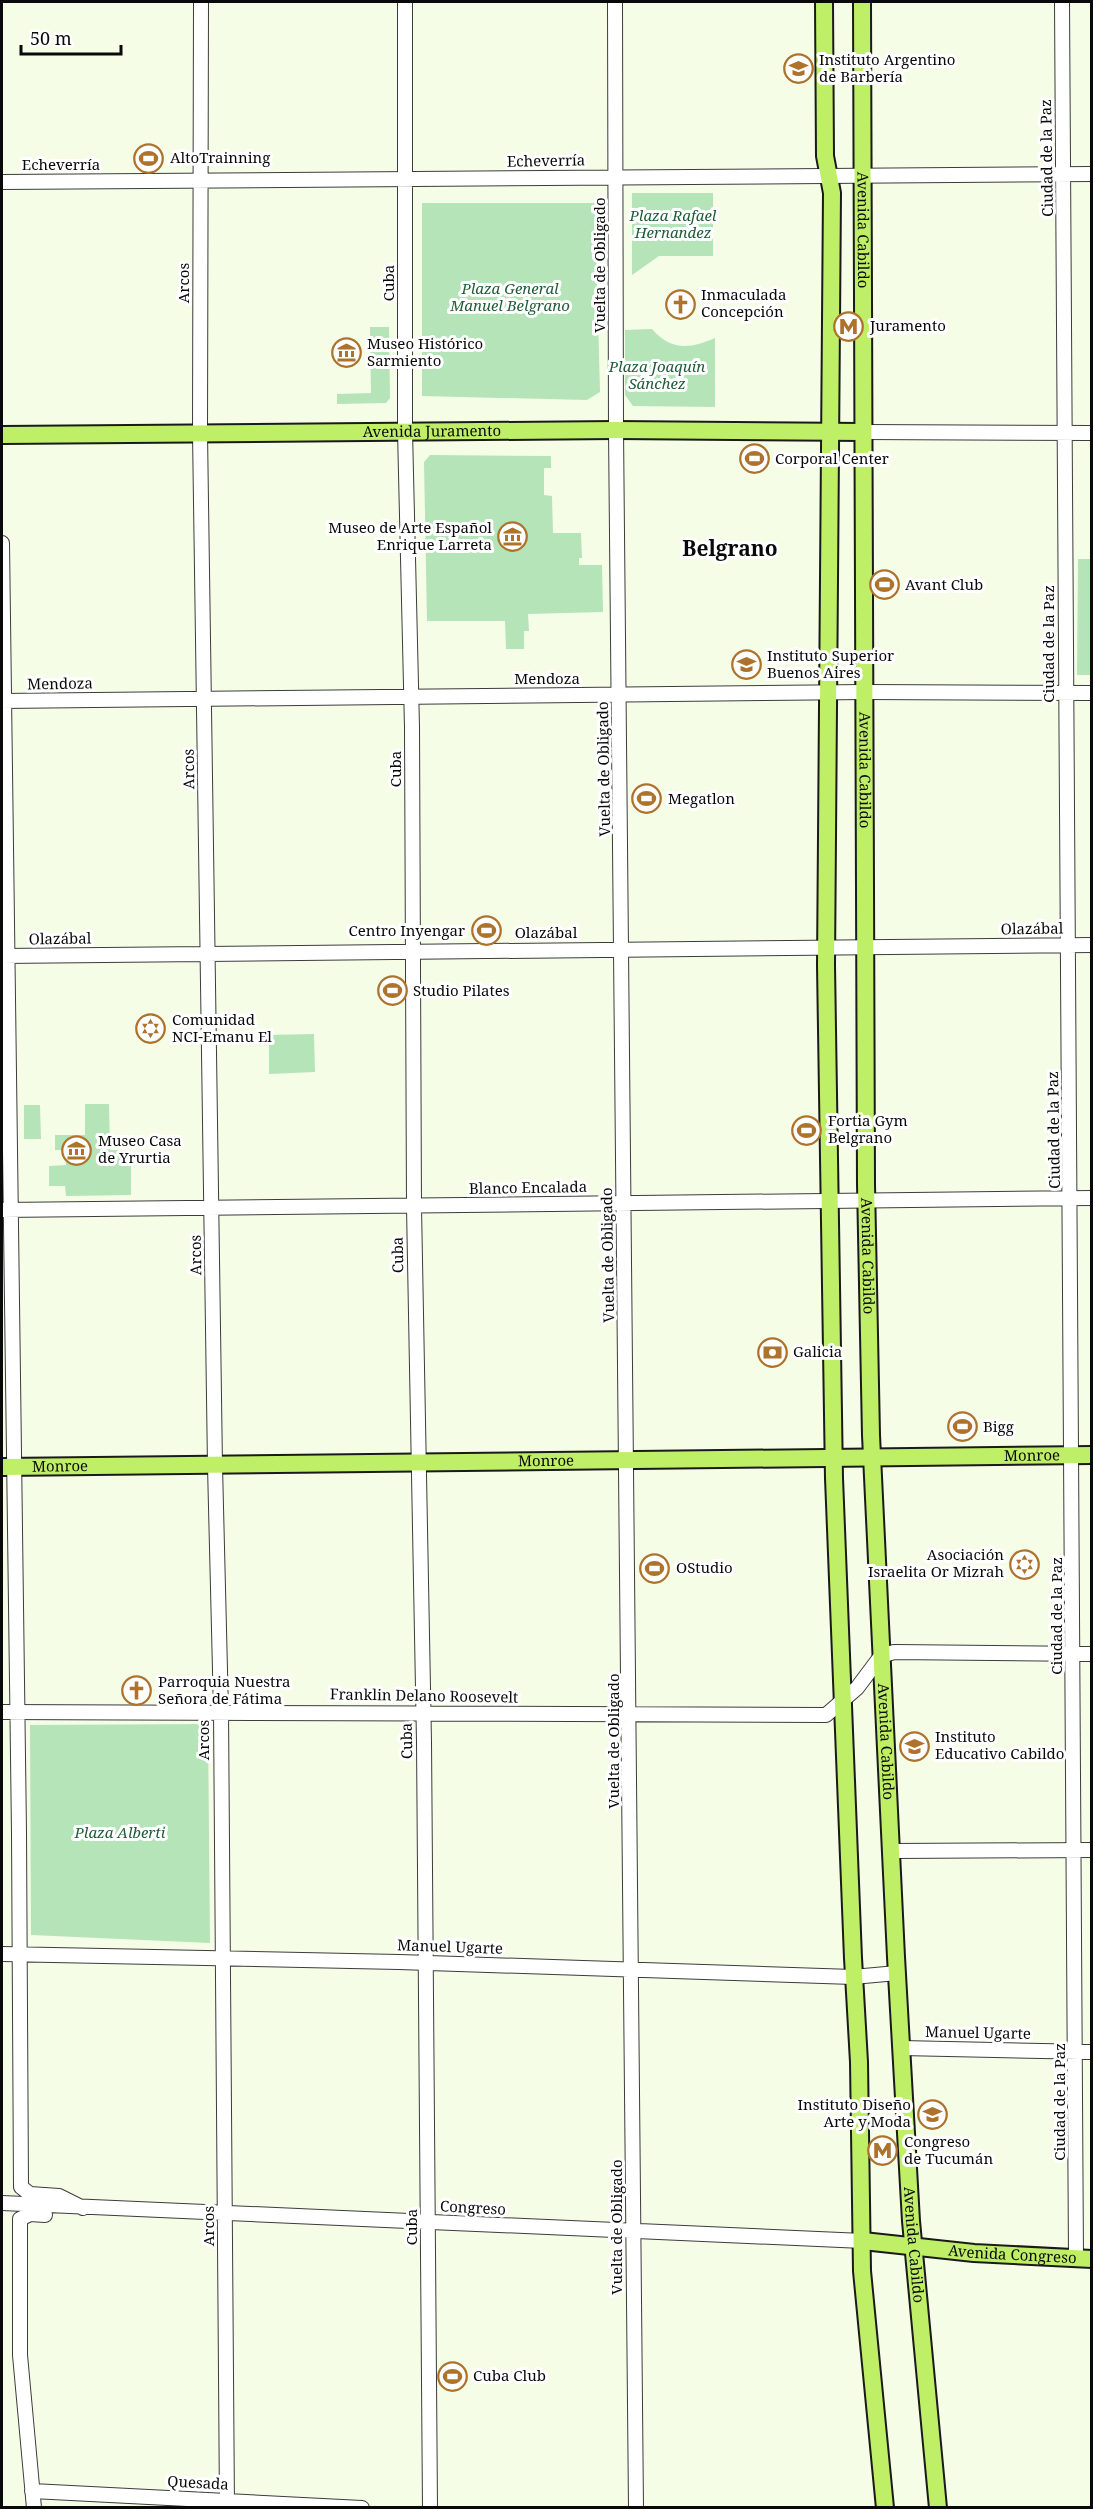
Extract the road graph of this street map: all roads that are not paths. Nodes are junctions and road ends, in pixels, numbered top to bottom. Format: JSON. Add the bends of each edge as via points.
{"nodes":[{"id":1,"x":201,"y":2,"type":"edge"},
{"id":2,"x":405,"y":2,"type":"edge"},
{"id":3,"x":615,"y":2,"type":"edge"},
{"id":4,"x":824,"y":2,"type":"edge"},
{"id":5,"x":862,"y":2,"type":"edge"},
{"id":6,"x":1062,"y":2,"type":"edge"},
{"id":7,"x":828,"y":174,"type":"junction"},
{"id":8,"x":862,"y":174,"type":"junction"},
{"id":9,"x":1064,"y":174,"type":"junction"},
{"id":10,"x":1092,"y":174,"type":"edge"},
{"id":11,"x":617,"y":176,"type":"junction"},
{"id":12,"x":407,"y":178,"type":"junction"},
{"id":13,"x":201,"y":181,"type":"junction"},
{"id":14,"x":2,"y":182,"type":"edge"},
{"id":15,"x":616,"y":430,"type":"junction"},
{"id":16,"x":405,"y":431,"type":"junction"},
{"id":17,"x":830,"y":432,"type":"junction"},
{"id":18,"x":858,"y":432,"type":"junction"},
{"id":19,"x":200,"y":433,"type":"junction"},
{"id":20,"x":1092,"y":433,"type":"edge"},
{"id":21,"x":1067,"y":434,"type":"junction"},
{"id":22,"x":2,"y":435,"type":"edge"},
{"id":23,"x":2,"y":543,"type":"edge"},
{"id":24,"x":826,"y":692,"type":"junction"},
{"id":25,"x":866,"y":692,"type":"junction"},
{"id":26,"x":1066,"y":693,"type":"junction"},
{"id":27,"x":1092,"y":693,"type":"edge"},
{"id":28,"x":412,"y":696,"type":"junction"},
{"id":29,"x":620,"y":696,"type":"junction"},
{"id":30,"x":204,"y":698,"type":"junction"},
{"id":31,"x":3,"y":701,"type":"edge"},
{"id":32,"x":1067,"y":945,"type":"junction"},
{"id":33,"x":1092,"y":945,"type":"edge"},
{"id":34,"x":826,"y":948,"type":"junction"},
{"id":35,"x":866,"y":948,"type":"junction"},
{"id":36,"x":622,"y":949,"type":"junction"},
{"id":37,"x":414,"y":951,"type":"junction"},
{"id":38,"x":209,"y":954,"type":"junction"},
{"id":39,"x":4,"y":956,"type":"edge"},
{"id":40,"x":1071,"y":1198,"type":"junction"},
{"id":41,"x":1092,"y":1198,"type":"edge"},
{"id":42,"x":829,"y":1200,"type":"junction"},
{"id":43,"x":867,"y":1200,"type":"junction"},
{"id":44,"x":624,"y":1203,"type":"junction"},
{"id":45,"x":414,"y":1207,"type":"junction"},
{"id":46,"x":212,"y":1209,"type":"junction"},
{"id":47,"x":6,"y":1210,"type":"edge"},
{"id":48,"x":1073,"y":1455,"type":"junction"},
{"id":49,"x":1092,"y":1455,"type":"edge"},
{"id":50,"x":834,"y":1458,"type":"junction"},
{"id":51,"x":873,"y":1458,"type":"junction"},
{"id":52,"x":628,"y":1460,"type":"junction"},
{"id":53,"x":418,"y":1463,"type":"junction"},
{"id":54,"x":214,"y":1466,"type":"junction"},
{"id":55,"x":8,"y":1467,"type":"edge"},
{"id":56,"x":1073,"y":1654,"type":"junction"},
{"id":57,"x":1092,"y":1654,"type":"edge"},
{"id":58,"x":881,"y":1656,"type":"junction"},
{"id":59,"x":842,"y":1702,"type":"junction"},
{"id":60,"x":2,"y":1712,"type":"edge"},
{"id":61,"x":221,"y":1712,"type":"junction"},
{"id":62,"x":17,"y":1713,"type":"junction"},
{"id":63,"x":423,"y":1713,"type":"junction"},
{"id":64,"x":630,"y":1715,"type":"junction"},
{"id":65,"x":1075,"y":1850,"type":"junction"},
{"id":66,"x":1092,"y":1850,"type":"edge"},
{"id":67,"x":892,"y":1851,"type":"junction"},
{"id":68,"x":2,"y":1954,"type":"edge"},
{"id":69,"x":19,"y":1954,"type":"junction"},
{"id":70,"x":223,"y":1958,"type":"junction"},
{"id":71,"x":426,"y":1963,"type":"junction"},
{"id":72,"x":632,"y":1970,"type":"junction"},
{"id":73,"x":897,"y":1973,"type":"junction"},
{"id":74,"x":854,"y":1977,"type":"junction"},
{"id":75,"x":901,"y":2048,"type":"junction"},
{"id":76,"x":1077,"y":2051,"type":"junction"},
{"id":77,"x":1092,"y":2052,"type":"edge"},
{"id":78,"x":2,"y":2203,"type":"edge"},
{"id":79,"x":82,"y":2208,"type":"junction"},
{"id":80,"x":225,"y":2213,"type":"junction"},
{"id":81,"x":429,"y":2222,"type":"junction"},
{"id":82,"x":634,"y":2231,"type":"junction"},
{"id":83,"x":863,"y":2241,"type":"junction"},
{"id":84,"x":913,"y":2248,"type":"junction"},
{"id":85,"x":1084,"y":2259,"type":"edge"},
{"id":86,"x":32,"y":2491,"type":"junction"},
{"id":87,"x":227,"y":2505,"type":"edge"},
{"id":88,"x":34,"y":2508,"type":"edge"},
{"id":89,"x":363,"y":2508,"type":"edge"},
{"id":90,"x":430,"y":2508,"type":"edge"},
{"id":91,"x":636,"y":2508,"type":"edge"},
{"id":92,"x":885,"y":2508,"type":"edge"},
{"id":93,"x":938,"y":2508,"type":"edge"}],
"edges":[{"from":1,"to":13,"type":"street","name":"Arcos"},
{"from":2,"to":12,"type":"street","name":"Cuba"},
{"from":3,"to":11,"type":"street","name":"Vuelta de Obligado"},
{"from":4,"to":7,"type":"main road","name":"Avenida Cabildo"},
{"from":5,"to":8,"type":"main road","name":"Avenida Cabildo"},
{"from":6,"to":9,"type":"street","name":"Ciudad de la Paz"},
{"from":7,"to":8,"type":"street","name":"Echeverría"},
{"from":7,"to":11,"type":"street","name":"Echeverría"},
{"from":7,"to":17,"type":"main road","name":"Avenida Cabildo","via":[[832,193]]},
{"from":8,"to":9,"type":"street","name":"Echeverría"},
{"from":8,"to":18,"type":"main road","name":"Avenida Cabildo"},
{"from":9,"to":10,"type":"street","name":"Echeverría"},
{"from":9,"to":21,"type":"street","name":"Ciudad de la Paz"},
{"from":11,"to":12,"type":"street","name":"Echeverría"},
{"from":11,"to":15,"type":"street","name":"Vuelta de Obligado"},
{"from":12,"to":13,"type":"street","name":"Echeverría"},
{"from":12,"to":16,"type":"street","name":"Cuba"},
{"from":13,"to":14,"type":"street","name":"Echeverría"},
{"from":13,"to":19,"type":"street","name":"Arcos"},
{"from":15,"to":16,"type":"main road","name":"Avenida Juramento"},
{"from":15,"to":17,"type":"main road","name":"Avenida Juramento"},
{"from":15,"to":29,"type":"street","name":"Vuelta de Obligado"},
{"from":16,"to":19,"type":"main road","name":"Avenida Juramento"},
{"from":16,"to":28,"type":"street","name":"Cuba"},
{"from":17,"to":18,"type":"main road","name":"Avenida Juramento"},
{"from":17,"to":24,"type":"main road","name":"Avenida Cabildo"},
{"from":18,"to":21,"type":"street"},
{"from":18,"to":25,"type":"main road","name":"Avenida Cabildo"},
{"from":19,"to":22,"type":"main road","name":"Avenida Juramento"},
{"from":19,"to":30,"type":"street","name":"Arcos"},
{"from":20,"to":21,"type":"street"},
{"from":21,"to":26,"type":"street","name":"Ciudad de la Paz"},
{"from":23,"to":31,"type":"street"},
{"from":24,"to":25,"type":"street","name":"Mendoza"},
{"from":24,"to":29,"type":"street","name":"Mendoza"},
{"from":24,"to":34,"type":"main road","name":"Avenida Cabildo"},
{"from":25,"to":26,"type":"street","name":"Mendoza"},
{"from":25,"to":35,"type":"main road","name":"Avenida Cabildo"},
{"from":26,"to":27,"type":"street","name":"Mendoza"},
{"from":26,"to":32,"type":"street","name":"Ciudad de la Paz"},
{"from":28,"to":29,"type":"street","name":"Mendoza"},
{"from":28,"to":30,"type":"street","name":"Mendoza"},
{"from":28,"to":37,"type":"street","name":"Cuba"},
{"from":29,"to":36,"type":"street","name":"Vuelta de Obligado"},
{"from":30,"to":31,"type":"street","name":"Mendoza"},
{"from":30,"to":38,"type":"street","name":"Arcos"},
{"from":31,"to":39,"type":"street"},
{"from":32,"to":33,"type":"street","name":"Olazábal"},
{"from":32,"to":35,"type":"street","name":"Olazábal"},
{"from":32,"to":40,"type":"street","name":"Ciudad de la Paz"},
{"from":34,"to":35,"type":"street","name":"Olazábal"},
{"from":34,"to":36,"type":"street","name":"Olazábal"},
{"from":34,"to":42,"type":"main road","name":"Avenida Cabildo"},
{"from":35,"to":43,"type":"main road","name":"Avenida Cabildo"},
{"from":36,"to":37,"type":"street","name":"Olazábal"},
{"from":36,"to":44,"type":"street","name":"Vuelta de Obligado"},
{"from":37,"to":38,"type":"street","name":"Olazábal"},
{"from":37,"to":45,"type":"street","name":"Cuba"},
{"from":38,"to":39,"type":"street","name":"Olazábal"},
{"from":38,"to":46,"type":"street","name":"Arcos"},
{"from":39,"to":47,"type":"street"},
{"from":40,"to":41,"type":"street","name":"Blanco Encalada"},
{"from":40,"to":43,"type":"street","name":"Blanco Encalada"},
{"from":40,"to":48,"type":"street","name":"Ciudad de la Paz"},
{"from":42,"to":43,"type":"street","name":"Blanco Encalada"},
{"from":42,"to":44,"type":"street","name":"Blanco Encalada"},
{"from":42,"to":50,"type":"main road","name":"Avenida Cabildo"},
{"from":43,"to":51,"type":"main road","name":"Avenida Cabildo"},
{"from":44,"to":45,"type":"street","name":"Blanco Encalada"},
{"from":44,"to":52,"type":"street","name":"Vuelta de Obligado"},
{"from":45,"to":46,"type":"street","name":"Blanco Encalada"},
{"from":45,"to":53,"type":"street","name":"Cuba"},
{"from":46,"to":47,"type":"street","name":"Blanco Encalada"},
{"from":46,"to":54,"type":"street","name":"Arcos"},
{"from":47,"to":55,"type":"street"},
{"from":48,"to":49,"type":"main road","name":"Monroe"},
{"from":48,"to":51,"type":"main road","name":"Monroe"},
{"from":48,"to":56,"type":"street","name":"Ciudad de la Paz"},
{"from":50,"to":51,"type":"main road","name":"Monroe"},
{"from":50,"to":52,"type":"main road","name":"Monroe"},
{"from":50,"to":59,"type":"main road","name":"Avenida Cabildo"},
{"from":51,"to":58,"type":"main road","name":"Avenida Cabildo"},
{"from":52,"to":53,"type":"main road","name":"Monroe"},
{"from":52,"to":64,"type":"street","name":"Vuelta de Obligado"},
{"from":53,"to":54,"type":"main road","name":"Monroe"},
{"from":53,"to":63,"type":"street","name":"Cuba"},
{"from":54,"to":55,"type":"main road","name":"Monroe"},
{"from":54,"to":61,"type":"street","name":"Arcos"},
{"from":55,"to":62,"type":"street"},
{"from":56,"to":57,"type":"street"},
{"from":56,"to":58,"type":"street","via":[[894,1652]]},
{"from":56,"to":65,"type":"street","name":"Ciudad de la Paz"},
{"from":58,"to":59,"type":"street"},
{"from":58,"to":67,"type":"main road","name":"Avenida Cabildo"},
{"from":59,"to":64,"type":"street","name":"Franklin Delano Roosevelt","via":[[826,1715]]},
{"from":59,"to":74,"type":"main road","name":"Avenida Cabildo"},
{"from":60,"to":62,"type":"street","name":"Franklin Delano Roosevelt"},
{"from":61,"to":62,"type":"street","name":"Franklin Delano Roosevelt"},
{"from":61,"to":63,"type":"street","name":"Franklin Delano Roosevelt"},
{"from":61,"to":70,"type":"street","name":"Arcos"},
{"from":62,"to":69,"type":"street"},
{"from":63,"to":64,"type":"street","name":"Franklin Delano Roosevelt"},
{"from":63,"to":71,"type":"street","name":"Cuba"},
{"from":64,"to":72,"type":"street","name":"Vuelta de Obligado"},
{"from":65,"to":66,"type":"street"},
{"from":65,"to":67,"type":"street"},
{"from":65,"to":76,"type":"street","name":"Ciudad de la Paz"},
{"from":67,"to":73,"type":"main road","name":"Avenida Cabildo"},
{"from":68,"to":69,"type":"street","name":"Manuel Ugarte"},
{"from":69,"to":70,"type":"street","name":"Manuel Ugarte"},
{"from":69,"to":79,"type":"street","name":"Congreso","via":[[21,2187],[30,2194],[59,2196]]},
{"from":70,"to":71,"type":"street","name":"Manuel Ugarte"},
{"from":70,"to":80,"type":"street","name":"Arcos"},
{"from":71,"to":72,"type":"street","name":"Manuel Ugarte"},
{"from":71,"to":81,"type":"street","name":"Cuba"},
{"from":72,"to":74,"type":"street","name":"Manuel Ugarte"},
{"from":72,"to":82,"type":"street","name":"Vuelta de Obligado"},
{"from":73,"to":74,"type":"street","name":"Manuel Ugarte"},
{"from":73,"to":75,"type":"main road","name":"Avenida Cabildo"},
{"from":74,"to":83,"type":"main road","name":"Avenida Cabildo"},
{"from":75,"to":76,"type":"street","name":"Manuel Ugarte"},
{"from":75,"to":84,"type":"main road","name":"Avenida Cabildo"},
{"from":76,"to":77,"type":"street","name":"Manuel Ugarte"},
{"from":76,"to":85,"type":"street","name":"Ciudad de la Paz"},
{"from":78,"to":79,"type":"street","name":"Congreso"},
{"from":79,"to":80,"type":"street","name":"Congreso"},
{"from":79,"to":86,"type":"street","name":"Congreso","via":[[54,2215],[30,2214],[20,2219],[20,2355]]},
{"from":80,"to":81,"type":"street","name":"Congreso"},
{"from":80,"to":87,"type":"street","name":"Arcos"},
{"from":81,"to":82,"type":"street","name":"Congreso"},
{"from":81,"to":90,"type":"street","name":"Cuba"},
{"from":82,"to":83,"type":"street","name":"Congreso"},
{"from":82,"to":91,"type":"street","name":"Vuelta de Obligado"},
{"from":83,"to":84,"type":"main road","name":"Avenida Congreso"},
{"from":83,"to":92,"type":"main road","name":"Avenida Cabildo","via":[[862,2271]]},
{"from":84,"to":85,"type":"main road","name":"Avenida Congreso"},
{"from":84,"to":93,"type":"main road","name":"Avenida Cabildo"},
{"from":86,"to":87,"type":"street","name":"Quesada"},
{"from":86,"to":88,"type":"street"},
{"from":87,"to":89,"type":"street","name":"Quesada"}]}
